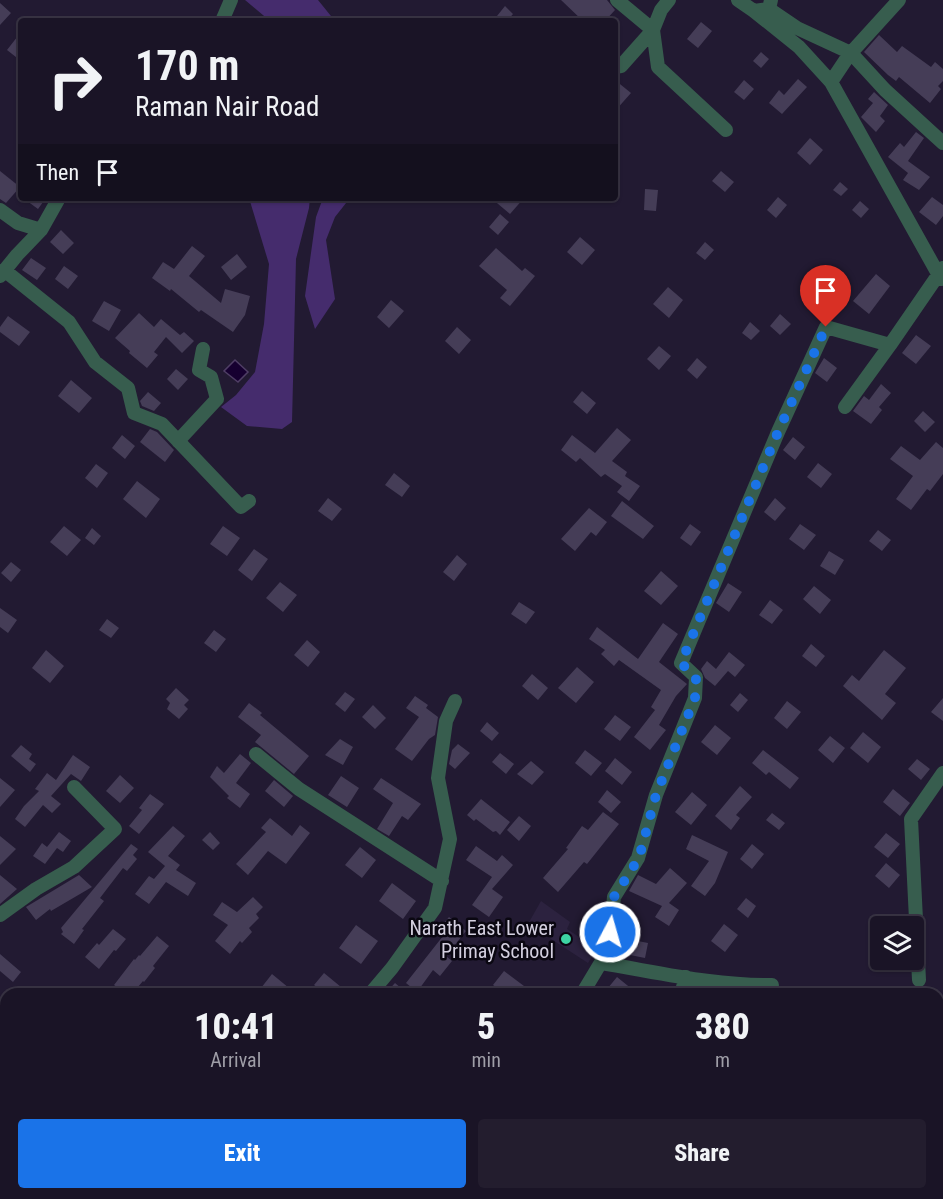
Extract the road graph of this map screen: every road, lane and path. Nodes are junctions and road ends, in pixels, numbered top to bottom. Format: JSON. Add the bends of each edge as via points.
{"nodes":[{"id":1,"x":231,"y":0,"type":"edge"},
{"id":2,"x":617,"y":0,"type":"edge"},
{"id":3,"x":669,"y":0,"type":"edge"},
{"id":4,"x":738,"y":0,"type":"edge"},
{"id":5,"x":899,"y":0,"type":"edge"},
{"id":6,"x":770,"y":4,"type":"edge"},
{"id":7,"x":754,"y":11,"type":"junction"},
{"id":8,"x":223,"y":18,"type":"edge"},
{"id":9,"x":653,"y":30,"type":"junction"},
{"id":10,"x":851,"y":53,"type":"junction"},
{"id":11,"x":618,"y":66,"type":"edge"},
{"id":12,"x":831,"y":82,"type":"junction"},
{"id":13,"x":726,"y":130,"type":"dead end"},
{"id":14,"x":943,"y":143,"type":"edge"},
{"id":15,"x":57,"y":201,"type":"edge"},
{"id":16,"x":0,"y":210,"type":"edge"},
{"id":17,"x":41,"y":230,"type":"junction"},
{"id":18,"x":2,"y":273,"type":"edge"},
{"id":19,"x":942,"y":275,"type":"edge"},
{"id":20,"x":890,"y":345,"type":"junction"},
{"id":21,"x":203,"y":349,"type":"dead end"},
{"id":22,"x":845,"y":407,"type":"dead end"},
{"id":23,"x":178,"y":441,"type":"junction"},
{"id":24,"x":249,"y":501,"type":"dead end"},
{"id":25,"x":455,"y":701,"type":"dead end"},
{"id":26,"x":256,"y":754,"type":"dead end"},
{"id":27,"x":943,"y":773,"type":"edge"},
{"id":28,"x":74,"y":787,"type":"dead end"},
{"id":29,"x":442,"y":881,"type":"junction"},
{"id":30,"x":0,"y":915,"type":"edge"},
{"id":31,"x":601,"y":963,"type":"junction"},
{"id":32,"x":686,"y":977,"type":"junction"},
{"id":33,"x":920,"y":980,"type":"dead end"},
{"id":34,"x":772,"y":984,"type":"dead end"},
{"id":35,"x":375,"y":988,"type":"edge"},
{"id":36,"x":586,"y":988,"type":"edge"},
{"id":37,"x":683,"y":988,"type":"edge"}],
"edges":[{"from":1,"to":8,"type":"street"},
{"from":2,"to":9,"type":"street"},
{"from":3,"to":9,"type":"street"},
{"from":4,"to":7,"type":"street"},
{"from":5,"to":10,"type":"street"},
{"from":6,"to":7,"type":"street"},
{"from":6,"to":10,"type":"street","via":[[797,28]]},
{"from":7,"to":12,"type":"street","via":[[799,47]]},
{"from":9,"to":11,"type":"street"},
{"from":9,"to":13,"type":"street","via":[[658,67]]},
{"from":10,"to":12,"type":"street"},
{"from":10,"to":14,"type":"street"},
{"from":12,"to":19,"type":"street"},
{"from":15,"to":17,"type":"street"},
{"from":16,"to":17,"type":"street","via":[[18,224]]},
{"from":17,"to":18,"type":"street"},
{"from":18,"to":23,"type":"street","via":[[69,322],[95,362],[128,388],[134,413],[162,424]]},
{"from":19,"to":20,"type":"street"},
{"from":20,"to":22,"type":"street"},
{"from":20,"to":31,"type":"street","via":[[826,327],[681,663],[696,678],[695,698],[656,795],[639,858],[614,897],[609,950]]},
{"from":21,"to":23,"type":"street","via":[[200,370],[212,377],[217,399]]},
{"from":23,"to":24,"type":"street","via":[[241,507]]},
{"from":25,"to":29,"type":"street","via":[[446,721],[438,778],[450,839]]},
{"from":26,"to":29,"type":"street","via":[[299,789]]},
{"from":27,"to":33,"type":"street","via":[[911,819]]},
{"from":28,"to":30,"type":"street","via":[[115,829],[74,867]]},
{"from":29,"to":35,"type":"street","via":[[435,908]]},
{"from":31,"to":32,"type":"street"},
{"from":31,"to":36,"type":"street"},
{"from":32,"to":34,"type":"street"},
{"from":32,"to":37,"type":"street"}]}
